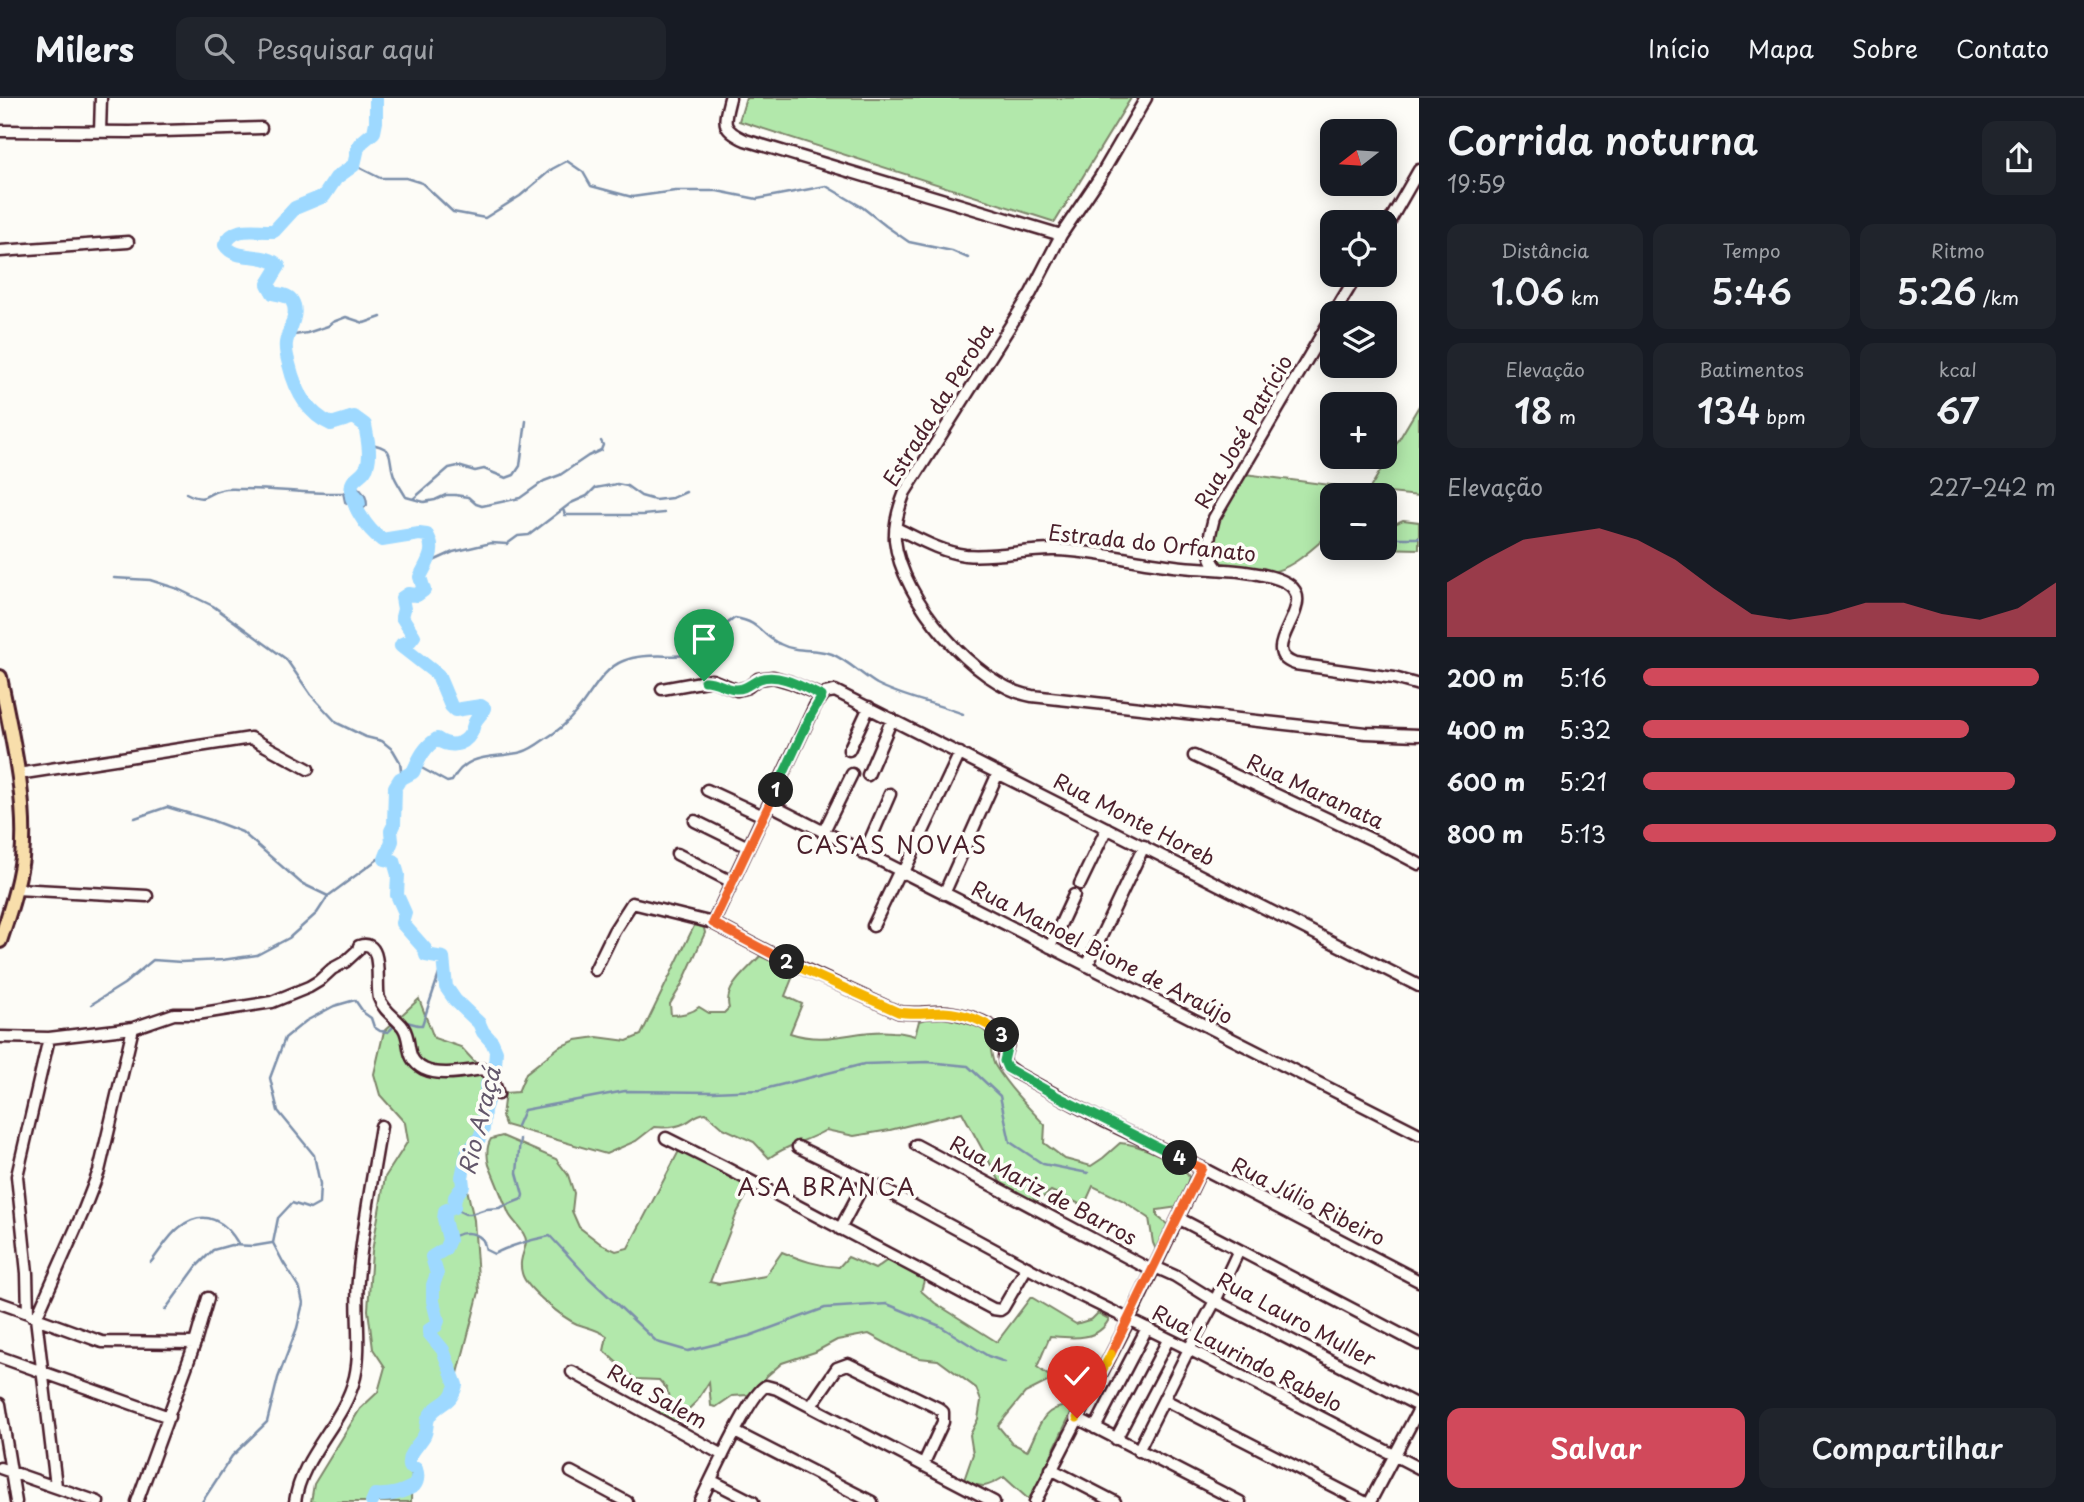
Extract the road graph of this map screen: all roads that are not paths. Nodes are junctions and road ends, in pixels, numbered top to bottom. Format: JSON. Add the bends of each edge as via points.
{"nodes":[{"id":1,"x":101,"y":98,"type":"edge"},
{"id":2,"x":730,"y":98,"type":"edge"},
{"id":3,"x":1146,"y":98,"type":"edge"},
{"id":4,"x":261,"y":128,"type":"dead end"},
{"id":5,"x":0,"y":131,"type":"edge"},
{"id":6,"x":100,"y":132,"type":"junction"},
{"id":7,"x":1419,"y":170,"type":"edge"},
{"id":8,"x":1396,"y":210,"type":"edge"},
{"id":9,"x":1061,"y":235,"type":"junction"},
{"id":10,"x":128,"y":242,"type":"dead end"},
{"id":11,"x":0,"y":251,"type":"edge"},
{"id":12,"x":1320,"y":337,"type":"edge"},
{"id":13,"x":896,"y":528,"type":"junction"},
{"id":14,"x":1218,"y":569,"type":"junction"},
{"id":15,"x":0,"y":677,"type":"edge"},
{"id":16,"x":1419,"y":685,"type":"edge"},
{"id":17,"x":662,"y":689,"type":"dead end"},
{"id":18,"x":826,"y":694,"type":"junction"},
{"id":19,"x":869,"y":707,"type":"junction"},
{"id":20,"x":892,"y":719,"type":"junction"},
{"id":21,"x":1419,"y":735,"type":"edge"},
{"id":22,"x":849,"y":750,"type":"dead end"},
{"id":23,"x":960,"y":753,"type":"junction"},
{"id":24,"x":1194,"y":756,"type":"dead end"},
{"id":25,"x":308,"y":769,"type":"dead end"},
{"id":26,"x":998,"y":773,"type":"junction"},
{"id":27,"x":18,"y":774,"type":"junction"},
{"id":28,"x":852,"y":774,"type":"dead end"},
{"id":29,"x":868,"y":775,"type":"dead end"},
{"id":30,"x":707,"y":790,"type":"dead end"},
{"id":31,"x":890,"y":794,"type":"dead end"},
{"id":32,"x":769,"y":804,"type":"junction"},
{"id":33,"x":763,"y":816,"type":"junction"},
{"id":34,"x":695,"y":821,"type":"dead end"},
{"id":35,"x":1107,"y":828,"type":"junction"},
{"id":36,"x":823,"y":833,"type":"junction"},
{"id":37,"x":1144,"y":846,"type":"junction"},
{"id":38,"x":748,"y":847,"type":"junction"},
{"id":39,"x":677,"y":854,"type":"dead end"},
{"id":40,"x":864,"y":854,"type":"junction"},
{"id":41,"x":1419,"y":864,"type":"edge"},
{"id":42,"x":901,"y":873,"type":"junction"},
{"id":43,"x":732,"y":882,"type":"junction"},
{"id":44,"x":1080,"y":884,"type":"dead end"},
{"id":45,"x":16,"y":889,"type":"junction"},
{"id":46,"x":944,"y":894,"type":"junction"},
{"id":47,"x":1074,"y":895,"type":"dead end"},
{"id":48,"x":147,"y":897,"type":"dead end"},
{"id":49,"x":713,"y":923,"type":"junction"},
{"id":50,"x":873,"y":926,"type":"dead end"},
{"id":51,"x":0,"y":941,"type":"edge"},
{"id":52,"x":1050,"y":947,"type":"junction"},
{"id":53,"x":1087,"y":966,"type":"junction"},
{"id":54,"x":595,"y":970,"type":"dead end"},
{"id":55,"x":1419,"y":986,"type":"edge"},
{"id":56,"x":133,"y":1028,"type":"junction"},
{"id":57,"x":0,"y":1037,"type":"edge"},
{"id":58,"x":49,"y":1038,"type":"junction"},
{"id":59,"x":498,"y":1094,"type":"dead end"},
{"id":60,"x":381,"y":1126,"type":"dead end"},
{"id":61,"x":1419,"y":1134,"type":"edge"},
{"id":62,"x":666,"y":1138,"type":"dead end"},
{"id":63,"x":916,"y":1145,"type":"dead end"},
{"id":64,"x":798,"y":1147,"type":"dead end"},
{"id":65,"x":1202,"y":1168,"type":"junction"},
{"id":66,"x":866,"y":1180,"type":"junction"},
{"id":67,"x":1178,"y":1218,"type":"junction"},
{"id":68,"x":840,"y":1229,"type":"junction"},
{"id":69,"x":1239,"y":1250,"type":"junction"},
{"id":70,"x":1027,"y":1267,"type":"junction"},
{"id":71,"x":1154,"y":1269,"type":"junction"},
{"id":72,"x":1419,"y":1281,"type":"edge"},
{"id":73,"x":208,"y":1298,"type":"dead end"},
{"id":74,"x":1215,"y":1301,"type":"junction"},
{"id":75,"x":0,"y":1303,"type":"edge"},
{"id":76,"x":32,"y":1316,"type":"junction"},
{"id":77,"x":1129,"y":1320,"type":"junction"},
{"id":78,"x":1147,"y":1328,"type":"junction"},
{"id":79,"x":1168,"y":1340,"type":"junction"},
{"id":80,"x":195,"y":1343,"type":"junction"},
{"id":81,"x":1419,"y":1344,"type":"edge"},
{"id":82,"x":1189,"y":1349,"type":"junction"},
{"id":83,"x":0,"y":1357,"type":"edge"},
{"id":84,"x":572,"y":1372,"type":"dead end"},
{"id":85,"x":41,"y":1373,"type":"junction"},
{"id":86,"x":1165,"y":1400,"type":"junction"},
{"id":87,"x":0,"y":1404,"type":"edge"},
{"id":88,"x":811,"y":1406,"type":"junction"},
{"id":89,"x":1419,"y":1407,"type":"edge"},
{"id":90,"x":169,"y":1416,"type":"junction"},
{"id":91,"x":1077,"y":1418,"type":"junction"},
{"id":92,"x":1095,"y":1428,"type":"junction"},
{"id":93,"x":735,"y":1432,"type":"junction"},
{"id":94,"x":1116,"y":1439,"type":"junction"},
{"id":95,"x":1138,"y":1451,"type":"junction"},
{"id":96,"x":723,"y":1455,"type":"junction"},
{"id":97,"x":1394,"y":1456,"type":"junction"},
{"id":98,"x":923,"y":1465,"type":"junction"},
{"id":99,"x":0,"y":1468,"type":"edge"},
{"id":100,"x":1419,"y":1468,"type":"edge"},
{"id":101,"x":1051,"y":1469,"type":"junction"},
{"id":102,"x":11,"y":1472,"type":"junction"},
{"id":103,"x":570,"y":1472,"type":"dead end"},
{"id":104,"x":712,"y":1480,"type":"junction"},
{"id":105,"x":56,"y":1486,"type":"junction"},
{"id":106,"x":16,"y":1502,"type":"edge"},
{"id":107,"x":98,"y":1502,"type":"edge"},
{"id":108,"x":137,"y":1502,"type":"edge"},
{"id":109,"x":295,"y":1502,"type":"edge"},
{"id":110,"x":627,"y":1502,"type":"edge"},
{"id":111,"x":700,"y":1502,"type":"edge"},
{"id":112,"x":753,"y":1502,"type":"edge"},
{"id":113,"x":872,"y":1502,"type":"edge"},
{"id":114,"x":995,"y":1502,"type":"edge"},
{"id":115,"x":1035,"y":1502,"type":"edge"},
{"id":116,"x":1115,"y":1502,"type":"edge"},
{"id":117,"x":1240,"y":1502,"type":"edge"},
{"id":118,"x":1364,"y":1502,"type":"edge"},
{"id":119,"x":1370,"y":1502,"type":"edge"}],
"edges":[{"from":1,"to":6,"type":"street"},
{"from":2,"to":9,"type":"street","via":[[726,129],[745,140]]},
{"from":3,"to":9,"type":"street","name":"Estrada da Peroba"},
{"from":4,"to":6,"type":"street"},
{"from":5,"to":6,"type":"street"},
{"from":7,"to":8,"type":"street"},
{"from":9,"to":13,"type":"street","name":"Estrada da Peroba","via":[[1031,293],[905,492]]},
{"from":10,"to":11,"type":"street"},
{"from":12,"to":14,"type":"street","name":"Rua José Patrício","via":[[1214,519],[1208,546]]},
{"from":13,"to":14,"type":"street","name":"Estrada do Orfanato","via":[[966,555],[1066,550]]},
{"from":13,"to":21,"type":"street","name":"Estrada da Peroba","via":[[895,541],[906,575],[933,623],[971,662],[1015,692],[1366,733]]},
{"from":14,"to":16,"type":"street","name":"Estrada do Orfanato","via":[[1270,577],[1291,586],[1298,604],[1281,646],[1283,659]]},
{"from":15,"to":27,"type":"main road"},
{"from":17,"to":18,"type":"street","name":"Rua Monte Horeb","via":[[712,680],[737,690],[772,677]]},
{"from":18,"to":19,"type":"street","name":"Rua Monte Horeb","via":[[839,692]]},
{"from":18,"to":32,"type":"street","via":[[811,715]]},
{"from":19,"to":20,"type":"street","name":"Rua Monte Horeb"},
{"from":19,"to":22,"type":"street"},
{"from":20,"to":23,"type":"street","name":"Rua Monte Horeb"},
{"from":20,"to":29,"type":"street"},
{"from":23,"to":26,"type":"street","name":"Rua Monte Horeb"},
{"from":23,"to":42,"type":"street"},
{"from":24,"to":41,"type":"street","name":"Rua Maranata"},
{"from":25,"to":27,"type":"street","via":[[251,738]]},
{"from":26,"to":35,"type":"street","name":"Rua Monte Horeb"},
{"from":26,"to":46,"type":"street"},
{"from":27,"to":45,"type":"main road","via":[[23,828]]},
{"from":28,"to":36,"type":"street"},
{"from":30,"to":33,"type":"street"},
{"from":31,"to":40,"type":"street"},
{"from":32,"to":33,"type":"street"},
{"from":32,"to":36,"type":"street","name":"Rua Manoel Bione de Araújo"},
{"from":33,"to":38,"type":"street"},
{"from":34,"to":38,"type":"street"},
{"from":35,"to":37,"type":"street","name":"Rua Monte Horeb"},
{"from":35,"to":44,"type":"street"},
{"from":36,"to":40,"type":"street","name":"Rua Manoel Bione de Araújo"},
{"from":37,"to":53,"type":"street"},
{"from":37,"to":55,"type":"street","name":"Rua Monte Horeb"},
{"from":38,"to":43,"type":"street"},
{"from":39,"to":43,"type":"street"},
{"from":40,"to":42,"type":"street","name":"Rua Manoel Bione de Araújo"},
{"from":42,"to":46,"type":"street","name":"Rua Manoel Bione de Araújo"},
{"from":42,"to":50,"type":"street"},
{"from":43,"to":49,"type":"street"},
{"from":45,"to":48,"type":"street"},
{"from":45,"to":51,"type":"main road"},
{"from":46,"to":52,"type":"street","name":"Rua Manoel Bione de Araújo"},
{"from":47,"to":52,"type":"street"},
{"from":49,"to":54,"type":"street","via":[[632,903]]},
{"from":49,"to":65,"type":"street","name":"Rua Júlio Ribeiro","via":[[898,1012],[945,1012],[993,1027],[1007,1041],[1007,1068]]},
{"from":52,"to":53,"type":"street","name":"Rua Manoel Bione de Araújo"},
{"from":53,"to":61,"type":"street","name":"Rua Manoel Bione de Araújo"},
{"from":56,"to":58,"type":"street"},
{"from":56,"to":59,"type":"street","via":[[174,1014],[272,1002],[309,987],[366,944],[377,958],[378,996],[407,1036],[416,1064],[436,1072],[483,1069]]},
{"from":56,"to":76,"type":"street","via":[[99,1171]]},
{"from":57,"to":58,"type":"street"},
{"from":58,"to":76,"type":"street","via":[[17,1176]]},
{"from":60,"to":109,"type":"street","via":[[362,1241],[355,1377],[342,1412],[303,1473]]},
{"from":62,"to":68,"type":"street"},
{"from":63,"to":71,"type":"street","name":"Rua Mariz de Barros"},
{"from":64,"to":66,"type":"street","name":"Rua Laurindo Rabelo"},
{"from":65,"to":67,"type":"street"},
{"from":65,"to":72,"type":"street","name":"Rua Júlio Ribeiro"},
{"from":66,"to":68,"type":"street"},
{"from":66,"to":70,"type":"street","name":"Rua Laurindo Rabelo"},
{"from":67,"to":69,"type":"street"},
{"from":67,"to":71,"type":"street"},
{"from":68,"to":70,"type":"street","via":[[997,1310]]},
{"from":69,"to":74,"type":"street"},
{"from":69,"to":81,"type":"street"},
{"from":70,"to":77,"type":"street","name":"Rua Laurindo Rabelo"},
{"from":71,"to":74,"type":"street","name":"Rua Lauro Muller","via":[[1175,1276]]},
{"from":71,"to":77,"type":"street"},
{"from":73,"to":80,"type":"street"},
{"from":74,"to":82,"type":"street"},
{"from":74,"to":89,"type":"street","name":"Rua Lauro Muller"},
{"from":75,"to":76,"type":"street"},
{"from":76,"to":80,"type":"street","via":[[102,1342]]},
{"from":76,"to":85,"type":"street"},
{"from":77,"to":78,"type":"street","name":"Rua Laurindo Rabelo"},
{"from":77,"to":91,"type":"street"},
{"from":78,"to":79,"type":"street","name":"Rua Laurindo Rabelo"},
{"from":78,"to":92,"type":"street"},
{"from":79,"to":82,"type":"street","name":"Rua Laurindo Rabelo"},
{"from":79,"to":94,"type":"street"},
{"from":80,"to":90,"type":"street"},
{"from":82,"to":86,"type":"street"},
{"from":82,"to":97,"type":"street","name":"Rua Laurindo Rabelo"},
{"from":83,"to":85,"type":"street"},
{"from":84,"to":96,"type":"street","name":"Rua Salem"},
{"from":85,"to":90,"type":"street"},
{"from":85,"to":105,"type":"street"},
{"from":86,"to":95,"type":"street"},
{"from":86,"to":118,"type":"street"},
{"from":87,"to":102,"type":"street"},
{"from":88,"to":93,"type":"street","via":[[770,1386],[763,1387]]},
{"from":88,"to":98,"type":"street"},
{"from":88,"to":98,"type":"street","via":[[837,1368],[848,1364],[938,1408],[943,1422]]},
{"from":89,"to":97,"type":"street"},
{"from":90,"to":108,"type":"street"},
{"from":91,"to":92,"type":"street"},
{"from":91,"to":101,"type":"street"},
{"from":92,"to":94,"type":"street"},
{"from":93,"to":96,"type":"street"},
{"from":93,"to":113,"type":"street"},
{"from":94,"to":95,"type":"street"},
{"from":95,"to":117,"type":"street"},
{"from":96,"to":104,"type":"street"},
{"from":97,"to":100,"type":"street","name":"Rua Laurindo Rabelo"},
{"from":97,"to":119,"type":"street"},
{"from":98,"to":114,"type":"street"},
{"from":99,"to":102,"type":"street"},
{"from":101,"to":115,"type":"street"},
{"from":101,"to":116,"type":"street"},
{"from":102,"to":105,"type":"street"},
{"from":102,"to":106,"type":"street"},
{"from":103,"to":110,"type":"street"},
{"from":104,"to":111,"type":"street"},
{"from":104,"to":112,"type":"street"},
{"from":105,"to":107,"type":"street"}]}
